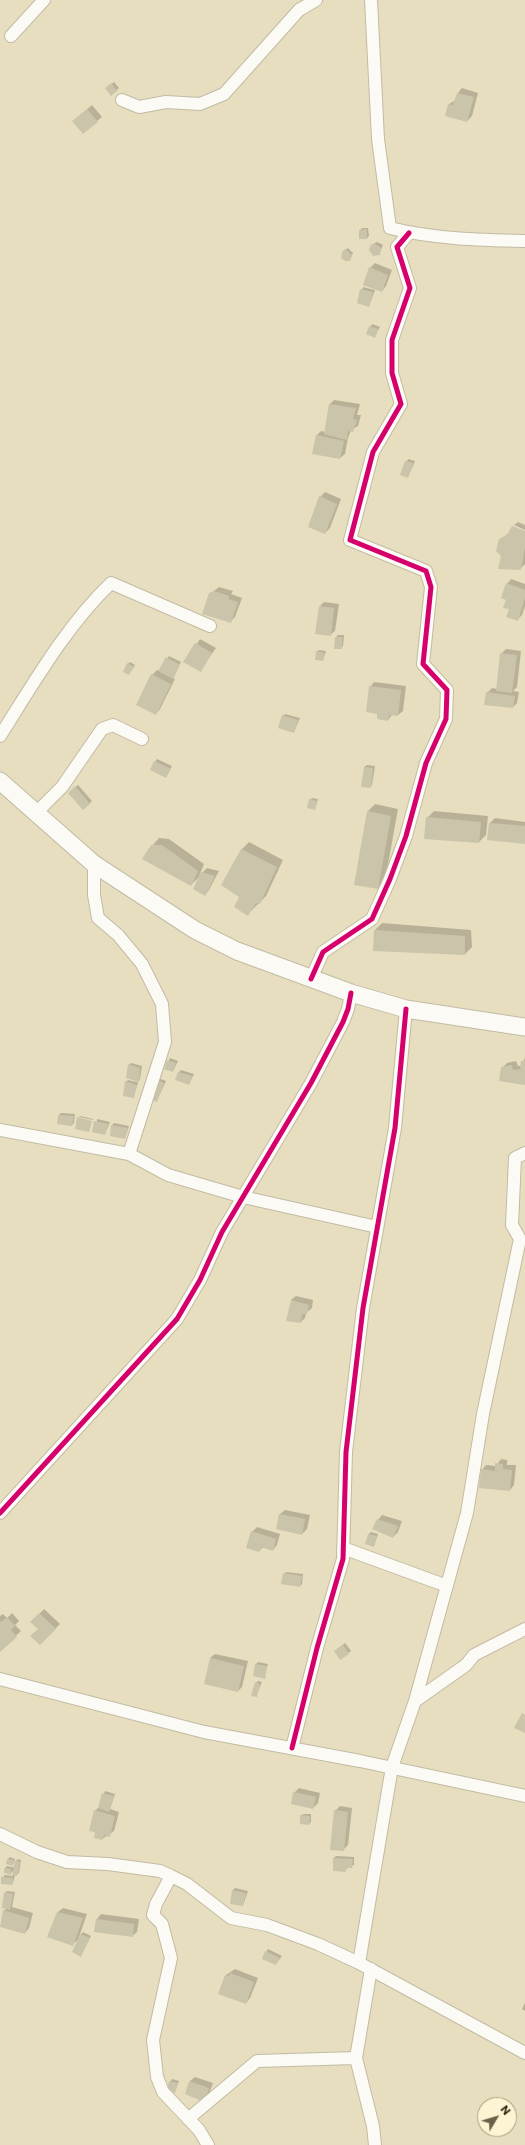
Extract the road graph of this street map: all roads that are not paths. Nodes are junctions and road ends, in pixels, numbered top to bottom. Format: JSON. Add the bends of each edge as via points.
{"nodes":[{"id":1,"x":44,"y":0,"type":"edge"},
{"id":2,"x":316,"y":0,"type":"edge"},
{"id":3,"x":371,"y":0,"type":"edge"},
{"id":4,"x":11,"y":36,"type":"dead end"},
{"id":5,"x":122,"y":100,"type":"dead end"},
{"id":6,"x":409,"y":233,"type":"junction"},
{"id":7,"x":525,"y":242,"type":"edge"},
{"id":8,"x":210,"y":626,"type":"dead end"},
{"id":9,"x":0,"y":736,"type":"edge"},
{"id":10,"x":142,"y":738,"type":"dead end"},
{"id":11,"x":0,"y":782,"type":"edge"},
{"id":12,"x":36,"y":812,"type":"junction"},
{"id":13,"x":94,"y":864,"type":"junction"},
{"id":14,"x":311,"y":979,"type":"junction"},
{"id":15,"x":351,"y":993,"type":"junction"},
{"id":16,"x":406,"y":1009,"type":"junction"},
{"id":17,"x":525,"y":1027,"type":"edge"},
{"id":18,"x":0,"y":1130,"type":"edge"},
{"id":19,"x":525,"y":1153,"type":"edge"},
{"id":20,"x":129,"y":1154,"type":"junction"},
{"id":21,"x":243,"y":1197,"type":"junction"},
{"id":22,"x":377,"y":1227,"type":"junction"},
{"id":23,"x":0,"y":1513,"type":"edge"},
{"id":24,"x":343,"y":1548,"type":"junction"},
{"id":25,"x":447,"y":1586,"type":"junction"},
{"id":26,"x":525,"y":1629,"type":"edge"},
{"id":27,"x":0,"y":1679,"type":"edge"},
{"id":28,"x":414,"y":1701,"type":"junction"},
{"id":29,"x":292,"y":1748,"type":"junction"},
{"id":30,"x":392,"y":1767,"type":"junction"},
{"id":31,"x":525,"y":1796,"type":"edge"},
{"id":32,"x":0,"y":1834,"type":"edge"},
{"id":33,"x":171,"y":1876,"type":"junction"},
{"id":34,"x":359,"y":1962,"type":"junction"},
{"id":35,"x":370,"y":1969,"type":"junction"},
{"id":36,"x":523,"y":2049,"type":"edge"},
{"id":37,"x":356,"y":2058,"type":"junction"},
{"id":38,"x":188,"y":2119,"type":"junction"},
{"id":39,"x":208,"y":2145,"type":"edge"},
{"id":40,"x":375,"y":2145,"type":"edge"}],
"edges":[{"from":1,"to":4,"type":"street"},
{"from":2,"to":5,"type":"street","via":[[299,10],[224,94],[200,104],[166,102],[139,107]]},
{"from":3,"to":6,"type":"street","via":[[378,139],[390,228]]},
{"from":6,"to":7,"type":"street","via":[[467,240]]},
{"from":6,"to":14,"type":"street","via":[[397,247],[410,288],[392,340],[392,373],[401,404],[373,452],[350,540],[426,571],[431,587],[423,664],[447,690],[446,719],[426,763],[406,836],[372,919],[324,952]]},
{"from":8,"to":9,"type":"street","via":[[111,583],[92,601]]},
{"from":10,"to":12,"type":"street","via":[[113,725],[102,729],[62,786]]},
{"from":11,"to":12,"type":"street"},
{"from":12,"to":13,"type":"street"},
{"from":13,"to":14,"type":"street","via":[[195,930],[237,951]]},
{"from":13,"to":20,"type":"street","via":[[94,895],[98,918],[118,936],[142,964],[162,1004],[165,1042]]},
{"from":14,"to":15,"type":"street"},
{"from":15,"to":16,"type":"street"},
{"from":15,"to":21,"type":"street","via":[[348,1010],[321,1064]]},
{"from":16,"to":17,"type":"street"},
{"from":16,"to":22,"type":"street","via":[[395,1128]]},
{"from":18,"to":20,"type":"street"},
{"from":19,"to":25,"type":"street","via":[[515,1158],[512,1225],[520,1239],[483,1414],[467,1513]]},
{"from":20,"to":21,"type":"street","via":[[168,1175]]},
{"from":21,"to":22,"type":"street"},
{"from":21,"to":23,"type":"street","via":[[177,1319]]},
{"from":22,"to":24,"type":"street","via":[[363,1308],[346,1452]]},
{"from":24,"to":25,"type":"street"},
{"from":24,"to":29,"type":"street","via":[[343,1559]]},
{"from":25,"to":28,"type":"street"},
{"from":26,"to":28,"type":"street","via":[[474,1655],[466,1665]]},
{"from":27,"to":29,"type":"street","via":[[167,1723]]},
{"from":28,"to":30,"type":"street"},
{"from":29,"to":30,"type":"street"},
{"from":30,"to":31,"type":"street"},
{"from":30,"to":34,"type":"street"},
{"from":32,"to":33,"type":"street","via":[[37,1852],[67,1862],[108,1864],[160,1871]]},
{"from":33,"to":34,"type":"street","via":[[187,1884],[231,1918],[267,1925]]},
{"from":33,"to":38,"type":"street","via":[[156,1904],[153,1916],[162,1924],[172,1958],[153,2040],[155,2067],[163,2092]]},
{"from":34,"to":35,"type":"street"},
{"from":35,"to":36,"type":"street"},
{"from":35,"to":37,"type":"street"},
{"from":37,"to":38,"type":"street","via":[[257,2061]]},
{"from":37,"to":40,"type":"street","via":[[373,2126]]},
{"from":38,"to":39,"type":"street","via":[[206,2139]]}]}
